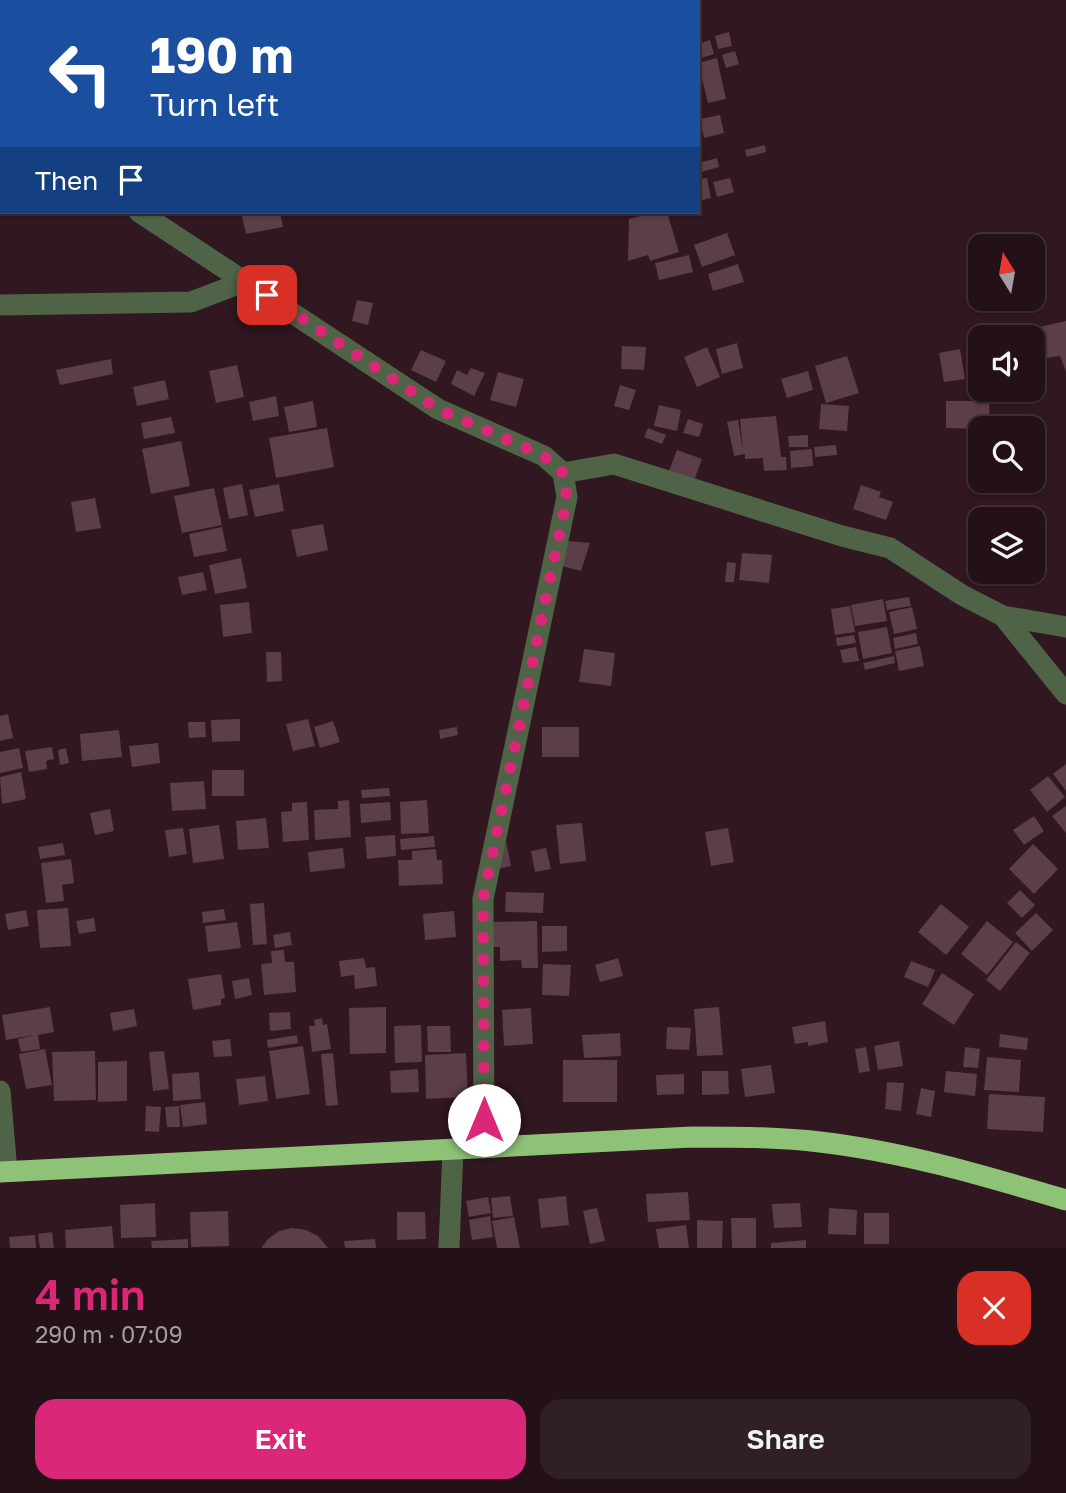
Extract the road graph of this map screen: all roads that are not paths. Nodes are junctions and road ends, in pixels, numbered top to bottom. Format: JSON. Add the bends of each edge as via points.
{"nodes":[{"id":1,"x":142,"y":214,"type":"edge"},
{"id":2,"x":246,"y":281,"type":"junction"},
{"id":3,"x":0,"y":305,"type":"edge"},
{"id":4,"x":563,"y":473,"type":"junction"},
{"id":5,"x":1003,"y":616,"type":"junction"},
{"id":6,"x":1066,"y":627,"type":"edge"},
{"id":7,"x":1066,"y":694,"type":"edge"},
{"id":8,"x":0,"y":1091,"type":"edge"},
{"id":9,"x":484,"y":1148,"type":"junction"},
{"id":10,"x":453,"y":1149,"type":"junction"},
{"id":11,"x":4,"y":1171,"type":"edge"},
{"id":12,"x":1066,"y":1200,"type":"edge"},
{"id":13,"x":449,"y":1248,"type":"edge"}],
"edges":[{"from":1,"to":2,"type":"street"},
{"from":2,"to":3,"type":"street","via":[[191,302]]},
{"from":2,"to":4,"type":"street","via":[[438,409],[544,456]]},
{"from":4,"to":5,"type":"street","via":[[614,464],[890,548],[961,595]]},
{"from":4,"to":9,"type":"street","via":[[567,497],[483,899]]},
{"from":5,"to":6,"type":"street"},
{"from":5,"to":7,"type":"street"},
{"from":8,"to":11,"type":"street"},
{"from":9,"to":10,"type":"highway"},
{"from":9,"to":12,"type":"highway","via":[[692,1137],[819,1142],[937,1162]]},
{"from":10,"to":11,"type":"highway"},
{"from":10,"to":13,"type":"street"}]}
